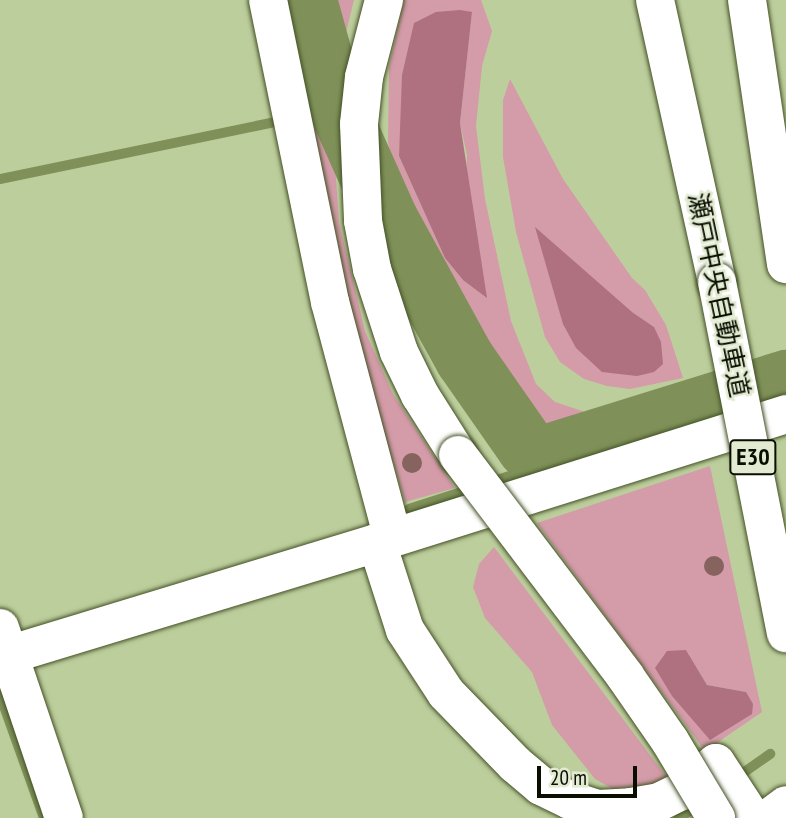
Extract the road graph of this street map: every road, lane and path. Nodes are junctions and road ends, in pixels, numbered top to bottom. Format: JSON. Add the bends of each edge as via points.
{"nodes":[{"id":1,"x":268,"y":0,"type":"edge"},
{"id":2,"x":654,"y":0,"type":"edge"},
{"id":3,"x":747,"y":0,"type":"edge"},
{"id":4,"x":380,"y":10,"type":"edge"},
{"id":5,"x":786,"y":263,"type":"edge"},
{"id":6,"x":786,"y":414,"type":"edge"},
{"id":7,"x":385,"y":541,"type":"junction"},
{"id":8,"x":786,"y":633,"type":"edge"},
{"id":9,"x":4,"y":641,"type":"edge"},
{"id":10,"x":731,"y":800,"type":"edge"},
{"id":11,"x":786,"y":805,"type":"edge"},
{"id":12,"x":64,"y":818,"type":"edge"},
{"id":13,"x":769,"y":818,"type":"edge"}],
"edges":[{"from":1,"to":7,"type":"main road"},
{"from":2,"to":8,"type":"main road","name":"瀬戸中央自動車道","number":"E30","bridge":true,"via":[[717,282]]},
{"from":3,"to":5,"type":"main road"},
{"from":4,"to":10,"type":"main road","bridge":true,"via":[[364,77],[359,173],[372,270],[399,352],[420,396],[458,455],[670,741]]},
{"from":6,"to":7,"type":"main road"},
{"from":7,"to":9,"type":"main road"},
{"from":7,"to":10,"type":"main road","via":[[405,630],[446,693],[541,786],[598,809],[631,807],[659,803],[716,763]]},
{"from":9,"to":12,"type":"main road"},
{"from":11,"to":13,"type":"main road"}]}
